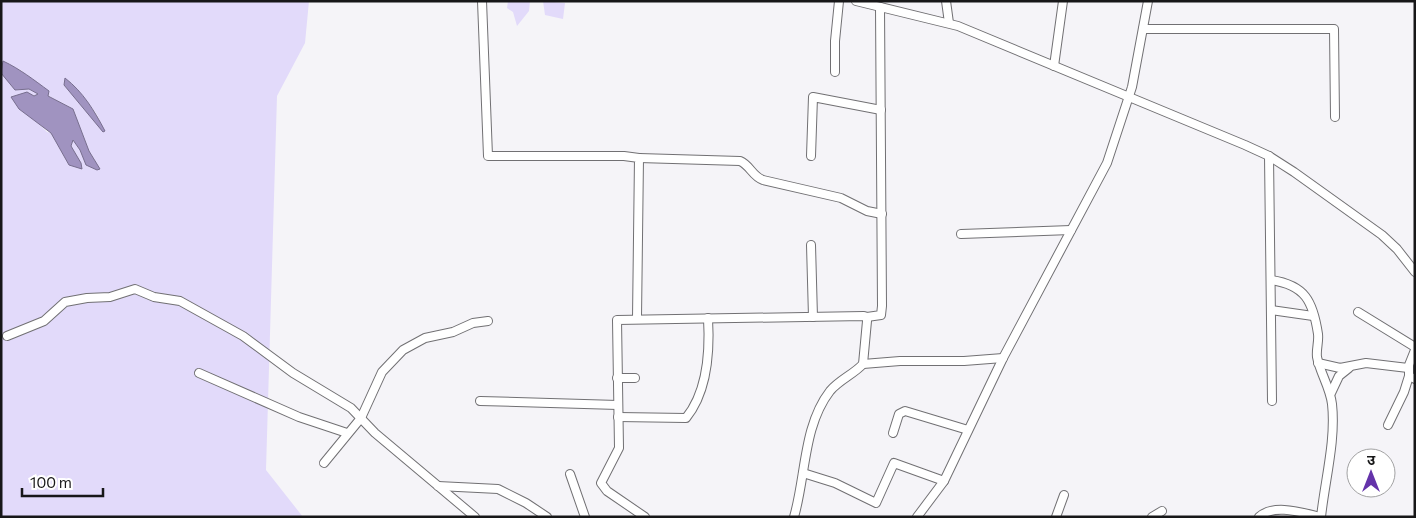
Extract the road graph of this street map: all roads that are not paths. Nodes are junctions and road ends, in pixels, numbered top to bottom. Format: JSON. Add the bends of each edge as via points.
{"nodes":[{"id":1,"x":482,"y":1,"type":"edge"},
{"id":2,"x":839,"y":1,"type":"edge"},
{"id":3,"x":856,"y":1,"type":"edge"},
{"id":4,"x":946,"y":1,"type":"edge"},
{"id":5,"x":1063,"y":1,"type":"edge"},
{"id":6,"x":1148,"y":1,"type":"edge"},
{"id":7,"x":880,"y":7,"type":"junction"},
{"id":8,"x":949,"y":23,"type":"junction"},
{"id":9,"x":1143,"y":28,"type":"junction"},
{"id":10,"x":1054,"y":66,"type":"junction"},
{"id":11,"x":836,"y":72,"type":"dead end"},
{"id":12,"x":1129,"y":96,"type":"junction"},
{"id":13,"x":882,"y":110,"type":"junction"},
{"id":14,"x":1335,"y":118,"type":"dead end"},
{"id":15,"x":811,"y":156,"type":"dead end"},
{"id":16,"x":1269,"y":156,"type":"junction"},
{"id":17,"x":639,"y":158,"type":"junction"},
{"id":18,"x":882,"y":214,"type":"junction"},
{"id":19,"x":1071,"y":230,"type":"junction"},
{"id":20,"x":961,"y":234,"type":"dead end"},
{"id":21,"x":811,"y":246,"type":"dead end"},
{"id":22,"x":1415,"y":272,"type":"edge"},
{"id":23,"x":1271,"y":280,"type":"junction"},
{"id":24,"x":1271,"y":310,"type":"junction"},
{"id":25,"x":1358,"y":312,"type":"dead end"},
{"id":26,"x":1313,"y":316,"type":"junction"},
{"id":27,"x":812,"y":317,"type":"junction"},
{"id":28,"x":867,"y":317,"type":"junction"},
{"id":29,"x":638,"y":318,"type":"junction"},
{"id":30,"x":708,"y":318,"type":"junction"},
{"id":31,"x":488,"y":321,"type":"dead end"},
{"id":32,"x":7,"y":336,"type":"dead end"},
{"id":33,"x":1415,"y":348,"type":"edge"},
{"id":34,"x":1003,"y":358,"type":"junction"},
{"id":35,"x":1318,"y":363,"type":"junction"},
{"id":36,"x":863,"y":364,"type":"junction"},
{"id":37,"x":1349,"y":368,"type":"junction"},
{"id":38,"x":198,"y":373,"type":"dead end"},
{"id":39,"x":1411,"y":374,"type":"edge"},
{"id":40,"x":617,"y":378,"type":"junction"},
{"id":41,"x":635,"y":378,"type":"dead end"},
{"id":42,"x":1331,"y":393,"type":"junction"},
{"id":43,"x":480,"y":401,"type":"dead end"},
{"id":44,"x":1272,"y":401,"type":"dead end"},
{"id":45,"x":618,"y":405,"type":"junction"},
{"id":46,"x":618,"y":416,"type":"junction"},
{"id":47,"x":361,"y":418,"type":"junction"},
{"id":48,"x":1388,"y":425,"type":"dead end"},
{"id":49,"x":968,"y":430,"type":"junction"},
{"id":50,"x":347,"y":433,"type":"junction"},
{"id":51,"x":893,"y":433,"type":"dead end"},
{"id":52,"x":324,"y":462,"type":"dead end"},
{"id":53,"x":803,"y":473,"type":"junction"},
{"id":54,"x":570,"y":474,"type":"dead end"},
{"id":55,"x":944,"y":482,"type":"junction"},
{"id":56,"x":438,"y":486,"type":"junction"},
{"id":57,"x":1064,"y":496,"type":"dead end"},
{"id":58,"x":1162,"y":510,"type":"dead end"},
{"id":59,"x":635,"y":514,"type":"edge"},
{"id":60,"x":476,"y":517,"type":"edge"},
{"id":61,"x":547,"y":517,"type":"edge"},
{"id":62,"x":584,"y":517,"type":"edge"},
{"id":63,"x":645,"y":517,"type":"edge"},
{"id":64,"x":794,"y":517,"type":"edge"},
{"id":65,"x":916,"y":517,"type":"edge"},
{"id":66,"x":1056,"y":517,"type":"edge"},
{"id":67,"x":1152,"y":517,"type":"edge"},
{"id":68,"x":1259,"y":517,"type":"edge"},
{"id":69,"x":1321,"y":517,"type":"edge"}],
"edges":[{"from":1,"to":17,"type":"street","via":[[488,156]]},
{"from":2,"to":11,"type":"street"},
{"from":3,"to":7,"type":"street"},
{"from":4,"to":8,"type":"street"},
{"from":5,"to":10,"type":"street"},
{"from":6,"to":9,"type":"street"},
{"from":7,"to":8,"type":"street"},
{"from":7,"to":13,"type":"street"},
{"from":8,"to":10,"type":"street"},
{"from":9,"to":12,"type":"street"},
{"from":9,"to":14,"type":"street","via":[[1334,29]]},
{"from":10,"to":12,"type":"street"},
{"from":12,"to":16,"type":"street"},
{"from":12,"to":19,"type":"street","via":[[1107,164]]},
{"from":13,"to":15,"type":"street","via":[[813,97]]},
{"from":13,"to":18,"type":"street"},
{"from":16,"to":22,"type":"street","via":[[1382,236]]},
{"from":16,"to":23,"type":"street"},
{"from":17,"to":18,"type":"street","via":[[740,161],[754,176],[763,180],[840,198],[867,211]]},
{"from":17,"to":29,"type":"street"},
{"from":18,"to":28,"type":"street","via":[[882,313]]},
{"from":19,"to":20,"type":"street"},
{"from":19,"to":34,"type":"street"},
{"from":21,"to":27,"type":"street"},
{"from":23,"to":24,"type":"street"},
{"from":23,"to":26,"type":"street","via":[[1300,289],[1308,299]]},
{"from":24,"to":26,"type":"street"},
{"from":24,"to":44,"type":"street"},
{"from":25,"to":33,"type":"street"},
{"from":26,"to":35,"type":"street"},
{"from":27,"to":28,"type":"street"},
{"from":27,"to":30,"type":"street"},
{"from":28,"to":36,"type":"street"},
{"from":29,"to":30,"type":"street"},
{"from":29,"to":40,"type":"street","via":[[617,320]]},
{"from":30,"to":46,"type":"street","via":[[710,346],[704,378],[695,406],[686,418]]},
{"from":31,"to":47,"type":"street","via":[[425,338],[403,350],[382,372]]},
{"from":32,"to":47,"type":"street","via":[[44,321],[65,302],[139,290],[154,297],[189,304],[243,336],[293,373],[351,408]]},
{"from":33,"to":39,"type":"street"},
{"from":34,"to":36,"type":"street"},
{"from":34,"to":49,"type":"street"},
{"from":35,"to":37,"type":"street"},
{"from":35,"to":42,"type":"street"},
{"from":36,"to":53,"type":"street","via":[[830,391],[813,426]]},
{"from":37,"to":39,"type":"street","via":[[1366,363]]},
{"from":37,"to":42,"type":"street","via":[[1339,376]]},
{"from":38,"to":50,"type":"street","via":[[299,417]]},
{"from":39,"to":48,"type":"street"},
{"from":40,"to":41,"type":"street"},
{"from":40,"to":45,"type":"street"},
{"from":42,"to":69,"type":"street","via":[[1333,437]]},
{"from":43,"to":45,"type":"street"},
{"from":45,"to":46,"type":"street"},
{"from":46,"to":59,"type":"street","via":[[619,448],[601,483]]},
{"from":47,"to":50,"type":"street"},
{"from":47,"to":56,"type":"street","via":[[375,434]]},
{"from":49,"to":51,"type":"street","via":[[905,411],[899,414]]},
{"from":49,"to":55,"type":"street"},
{"from":50,"to":52,"type":"street"},
{"from":53,"to":55,"type":"street","via":[[835,483],[876,502],[894,463]]},
{"from":53,"to":64,"type":"street"},
{"from":54,"to":62,"type":"street"},
{"from":55,"to":65,"type":"street"},
{"from":56,"to":60,"type":"street"},
{"from":56,"to":61,"type":"street","via":[[498,489]]},
{"from":57,"to":66,"type":"street"},
{"from":58,"to":67,"type":"street"},
{"from":59,"to":63,"type":"street"},
{"from":68,"to":69,"type":"street","via":[[1268,511],[1278,510]]}]}
